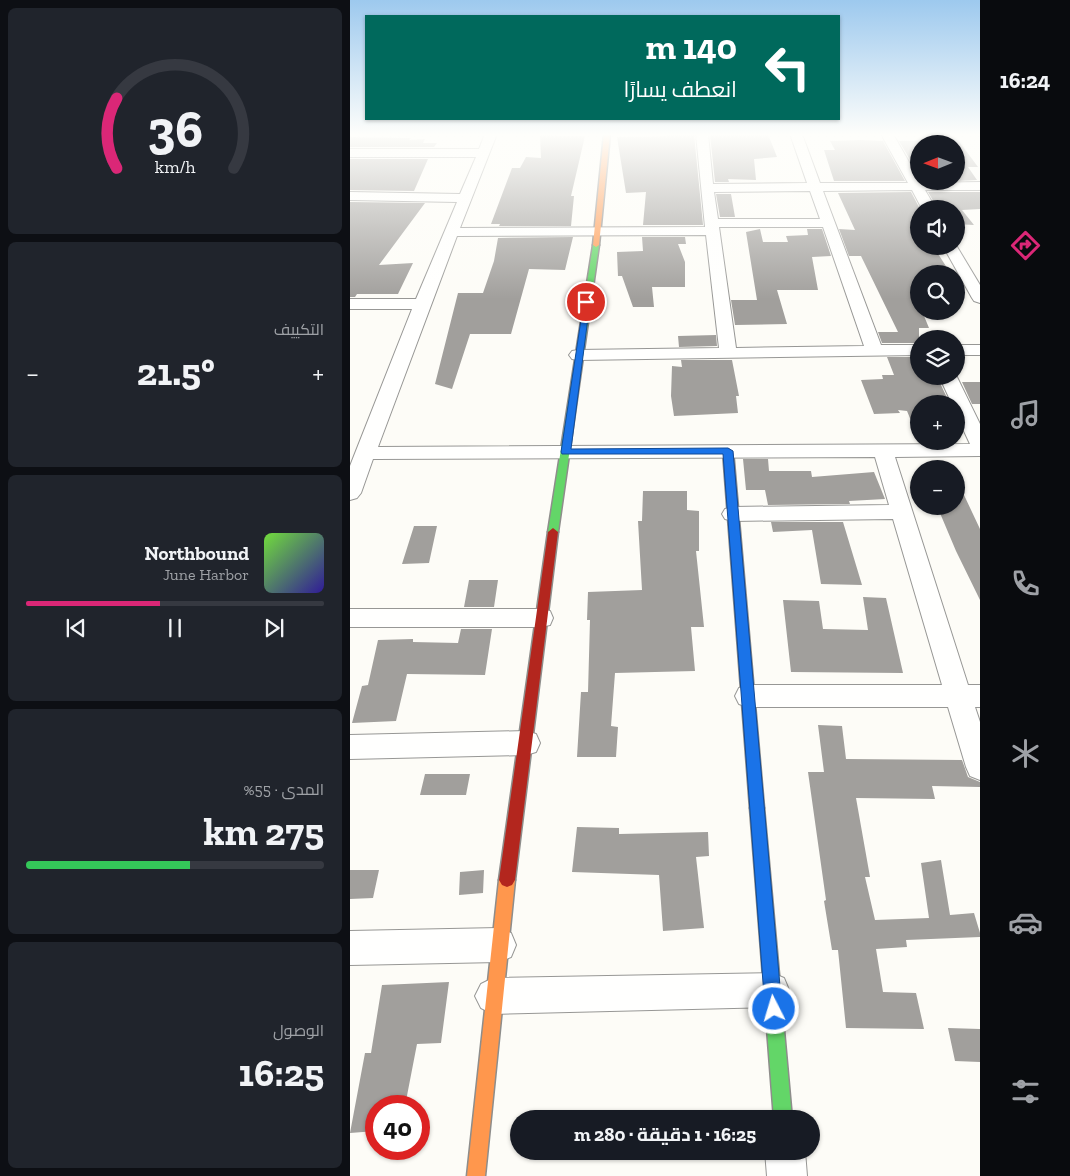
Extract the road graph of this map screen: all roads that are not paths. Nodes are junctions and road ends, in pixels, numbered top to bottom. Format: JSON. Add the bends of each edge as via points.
{"nodes":[{"id":1,"x":707,"y":188,"type":"edge"},
{"id":2,"x":469,"y":189,"type":"edge"},
{"id":3,"x":602,"y":189,"type":"edge"},
{"id":4,"x":816,"y":189,"type":"edge"},
{"id":5,"x":350,"y":196,"type":"edge"},
{"id":6,"x":466,"y":198,"type":"junction"},
{"id":7,"x":829,"y":223,"type":"junction"},
{"id":8,"x":712,"y":227,"type":"junction"},
{"id":9,"x":598,"y":231,"type":"junction"},
{"id":10,"x":452,"y":232,"type":"junction"},
{"id":11,"x":955,"y":255,"type":"edge"},
{"id":12,"x":980,"y":298,"type":"edge"},
{"id":13,"x":350,"y":304,"type":"edge"},
{"id":14,"x":422,"y":304,"type":"junction"},
{"id":15,"x":910,"y":350,"type":"edge"},
{"id":16,"x":965,"y":350,"type":"edge"},
{"id":17,"x":980,"y":350,"type":"edge"},
{"id":18,"x":874,"y":351,"type":"junction"},
{"id":19,"x":728,"y":353,"type":"junction"},
{"id":20,"x":578,"y":355,"type":"junction"},
{"id":21,"x":952,"y":385,"type":"edge"},
{"id":22,"x":980,"y":445,"type":"edge"},
{"id":23,"x":980,"y":450,"type":"edge"},
{"id":24,"x":728,"y":451,"type":"junction"},
{"id":25,"x":883,"y":451,"type":"junction"},
{"id":26,"x":566,"y":452,"type":"junction"},
{"id":27,"x":366,"y":453,"type":"junction"},
{"id":28,"x":350,"y":493,"type":"edge"},
{"id":29,"x":902,"y":512,"type":"junction"},
{"id":30,"x":733,"y":514,"type":"junction"},
{"id":31,"x":350,"y":618,"type":"edge"},
{"id":32,"x":541,"y":618,"type":"junction"},
{"id":33,"x":748,"y":696,"type":"junction"},
{"id":34,"x":969,"y":696,"type":"edge"},
{"id":35,"x":526,"y":743,"type":"junction"},
{"id":36,"x":350,"y":747,"type":"edge"},
{"id":37,"x":980,"y":767,"type":"edge"},
{"id":38,"x":499,"y":945,"type":"junction"},
{"id":39,"x":350,"y":948,"type":"edge"},
{"id":40,"x":772,"y":990,"type":"junction"},
{"id":41,"x":493,"y":996,"type":"junction"},
{"id":42,"x":782,"y":1110,"type":"edge"},
{"id":43,"x":786,"y":1160,"type":"edge"},
{"id":44,"x":476,"y":1176,"type":"edge"},
{"id":45,"x":787,"y":1176,"type":"edge"}],
"edges":[{"from":1,"to":8,"type":"street"},
{"from":2,"to":6,"type":"street"},
{"from":3,"to":9,"type":"street"},
{"from":4,"to":7,"type":"street"},
{"from":5,"to":6,"type":"street"},
{"from":6,"to":10,"type":"street"},
{"from":7,"to":8,"type":"street"},
{"from":7,"to":18,"type":"street"},
{"from":8,"to":9,"type":"street"},
{"from":8,"to":19,"type":"street"},
{"from":9,"to":10,"type":"street"},
{"from":9,"to":20,"type":"street"},
{"from":10,"to":14,"type":"street"},
{"from":11,"to":12,"type":"street"},
{"from":13,"to":14,"type":"street"},
{"from":14,"to":27,"type":"street"},
{"from":15,"to":18,"type":"street"},
{"from":16,"to":17,"type":"street"},
{"from":18,"to":19,"type":"street"},
{"from":19,"to":20,"type":"street"},
{"from":20,"to":26,"type":"street"},
{"from":21,"to":22,"type":"street"},
{"from":23,"to":25,"type":"street"},
{"from":24,"to":25,"type":"street"},
{"from":24,"to":26,"type":"street"},
{"from":24,"to":30,"type":"street"},
{"from":25,"to":29,"type":"street"},
{"from":26,"to":27,"type":"street"},
{"from":26,"to":32,"type":"street"},
{"from":27,"to":28,"type":"street"},
{"from":29,"to":30,"type":"street"},
{"from":29,"to":34,"type":"street"},
{"from":30,"to":33,"type":"street"},
{"from":31,"to":32,"type":"street"},
{"from":32,"to":35,"type":"street"},
{"from":33,"to":34,"type":"street"},
{"from":33,"to":40,"type":"street"},
{"from":34,"to":37,"type":"street"},
{"from":35,"to":36,"type":"street"},
{"from":35,"to":38,"type":"street"},
{"from":38,"to":39,"type":"street"},
{"from":38,"to":41,"type":"street"},
{"from":40,"to":41,"type":"street"},
{"from":40,"to":42,"type":"street"},
{"from":41,"to":44,"type":"street"},
{"from":43,"to":45,"type":"street"}]}
